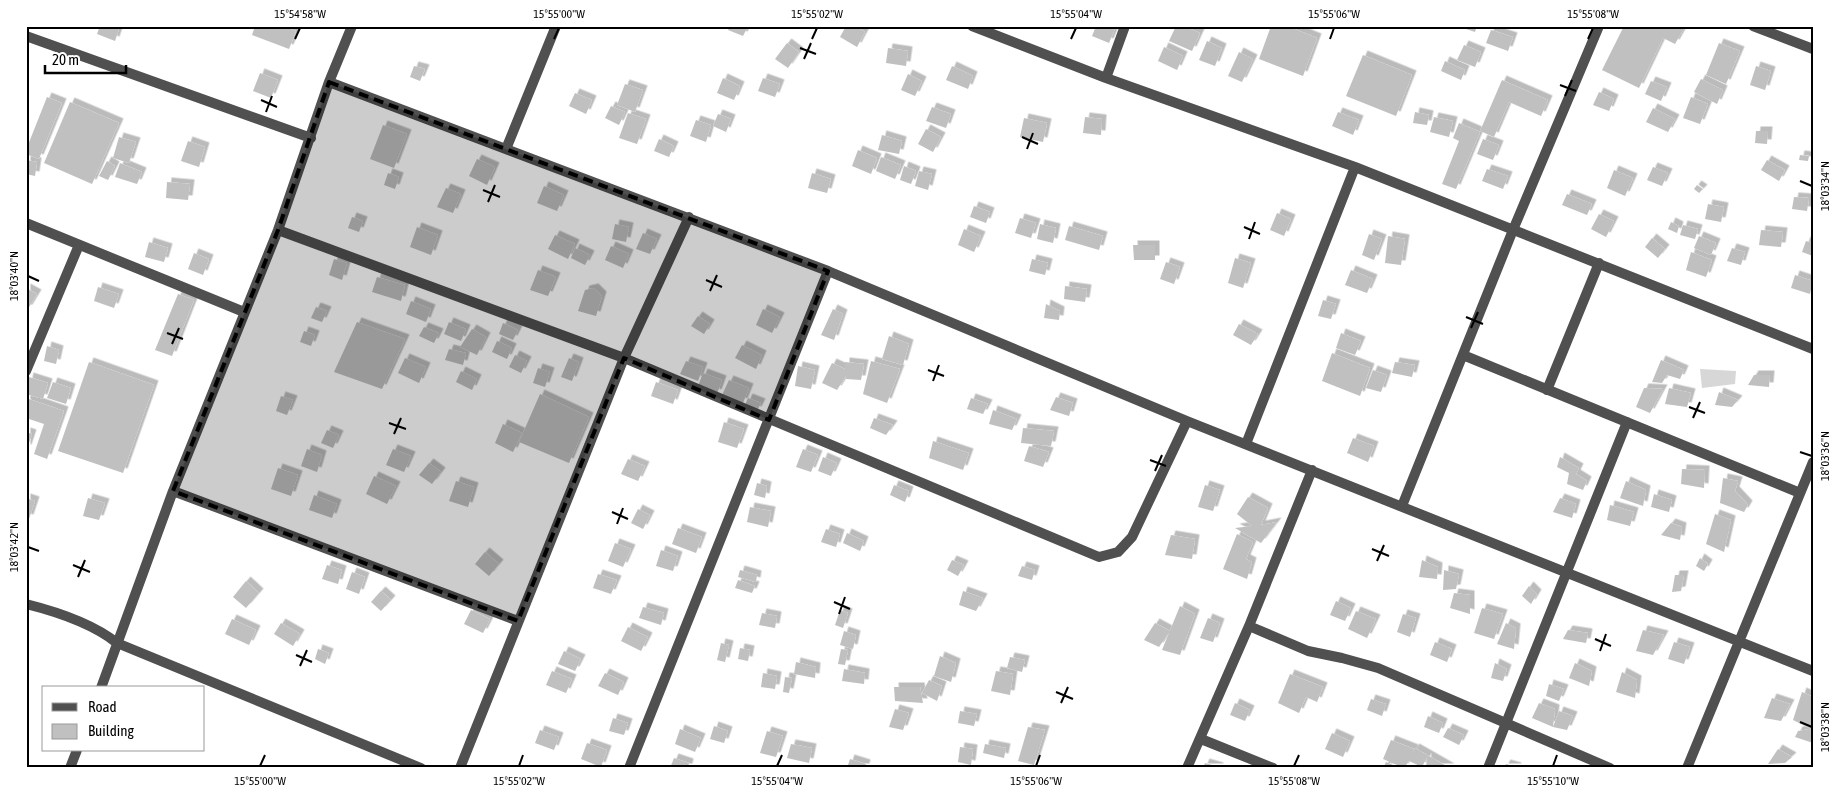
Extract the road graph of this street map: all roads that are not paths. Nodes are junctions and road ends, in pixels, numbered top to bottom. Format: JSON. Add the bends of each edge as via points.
{"nodes":[{"id":1,"x":352,"y":26,"type":"edge"},
{"id":2,"x":556,"y":26,"type":"edge"},
{"id":3,"x":972,"y":26,"type":"edge"},
{"id":4,"x":1125,"y":26,"type":"edge"},
{"id":5,"x":1599,"y":26,"type":"edge"},
{"id":6,"x":1753,"y":26,"type":"edge"},
{"id":7,"x":26,"y":36,"type":"edge"},
{"id":8,"x":1813,"y":49,"type":"edge"},
{"id":9,"x":1106,"y":78,"type":"junction"},
{"id":10,"x":329,"y":82,"type":"junction"},
{"id":11,"x":311,"y":138,"type":"junction"},
{"id":12,"x":506,"y":149,"type":"junction"},
{"id":13,"x":1355,"y":166,"type":"junction"},
{"id":14,"x":689,"y":217,"type":"junction"},
{"id":15,"x":26,"y":223,"type":"edge"},
{"id":16,"x":278,"y":230,"type":"junction"},
{"id":17,"x":1513,"y":230,"type":"junction"},
{"id":18,"x":79,"y":245,"type":"junction"},
{"id":19,"x":1598,"y":263,"type":"junction"},
{"id":20,"x":828,"y":271,"type":"junction"},
{"id":21,"x":244,"y":312,"type":"junction"},
{"id":22,"x":1813,"y":349,"type":"edge"},
{"id":23,"x":1463,"y":356,"type":"junction"},
{"id":24,"x":624,"y":358,"type":"junction"},
{"id":25,"x":26,"y":371,"type":"edge"},
{"id":26,"x":1547,"y":390,"type":"junction"},
{"id":27,"x":768,"y":420,"type":"junction"},
{"id":28,"x":1187,"y":421,"type":"junction"},
{"id":29,"x":1627,"y":422,"type":"junction"},
{"id":30,"x":1246,"y":444,"type":"junction"},
{"id":31,"x":1813,"y":462,"type":"edge"},
{"id":32,"x":1312,"y":470,"type":"junction"},
{"id":33,"x":173,"y":491,"type":"junction"},
{"id":34,"x":1800,"y":493,"type":"junction"},
{"id":35,"x":1402,"y":506,"type":"junction"},
{"id":36,"x":1566,"y":573,"type":"junction"},
{"id":37,"x":26,"y":604,"type":"edge"},
{"id":38,"x":518,"y":620,"type":"junction"},
{"id":39,"x":1249,"y":626,"type":"junction"},
{"id":40,"x":117,"y":643,"type":"junction"},
{"id":41,"x":1740,"y":643,"type":"junction"},
{"id":42,"x":1813,"y":671,"type":"edge"},
{"id":43,"x":101,"y":686,"type":"edge"},
{"id":44,"x":1505,"y":723,"type":"junction"},
{"id":45,"x":1201,"y":739,"type":"junction"},
{"id":46,"x":76,"y":752,"type":"edge"},
{"id":47,"x":70,"y":768,"type":"edge"},
{"id":48,"x":421,"y":768,"type":"edge"},
{"id":49,"x":460,"y":768,"type":"edge"},
{"id":50,"x":629,"y":768,"type":"edge"},
{"id":51,"x":1187,"y":768,"type":"edge"},
{"id":52,"x":1273,"y":768,"type":"edge"},
{"id":53,"x":1488,"y":768,"type":"edge"},
{"id":54,"x":1610,"y":768,"type":"edge"},
{"id":55,"x":1687,"y":768,"type":"edge"}],
"edges":[{"from":1,"to":10,"type":"street"},
{"from":2,"to":12,"type":"street"},
{"from":3,"to":9,"type":"street"},
{"from":4,"to":9,"type":"street"},
{"from":5,"to":17,"type":"street"},
{"from":6,"to":8,"type":"street"},
{"from":7,"to":11,"type":"street"},
{"from":9,"to":13,"type":"street"},
{"from":10,"to":11,"type":"street"},
{"from":10,"to":12,"type":"street"},
{"from":11,"to":16,"type":"street"},
{"from":12,"to":14,"type":"street"},
{"from":13,"to":17,"type":"street"},
{"from":13,"to":30,"type":"street"},
{"from":14,"to":20,"type":"street"},
{"from":14,"to":24,"type":"street"},
{"from":15,"to":18,"type":"street"},
{"from":16,"to":21,"type":"street"},
{"from":16,"to":24,"type":"street"},
{"from":17,"to":19,"type":"street"},
{"from":17,"to":23,"type":"street"},
{"from":18,"to":21,"type":"street"},
{"from":18,"to":25,"type":"street"},
{"from":19,"to":22,"type":"street"},
{"from":19,"to":26,"type":"street"},
{"from":20,"to":27,"type":"street"},
{"from":20,"to":28,"type":"street"},
{"from":21,"to":33,"type":"street"},
{"from":23,"to":26,"type":"street"},
{"from":23,"to":35,"type":"street"},
{"from":24,"to":27,"type":"street"},
{"from":24,"to":38,"type":"street"},
{"from":26,"to":29,"type":"street"},
{"from":27,"to":28,"type":"street","via":[[1099,557],[1118,552],[1132,537]]},
{"from":27,"to":50,"type":"street"},
{"from":28,"to":30,"type":"street"},
{"from":29,"to":34,"type":"street"},
{"from":29,"to":36,"type":"street"},
{"from":30,"to":32,"type":"street"},
{"from":31,"to":34,"type":"street"},
{"from":32,"to":35,"type":"street"},
{"from":32,"to":39,"type":"street"},
{"from":33,"to":38,"type":"street"},
{"from":33,"to":40,"type":"street"},
{"from":34,"to":41,"type":"street"},
{"from":35,"to":36,"type":"street"},
{"from":36,"to":41,"type":"street"},
{"from":36,"to":44,"type":"street"},
{"from":37,"to":40,"type":"street","via":[[49,609],[105,634]]},
{"from":38,"to":49,"type":"street"},
{"from":39,"to":44,"type":"street","via":[[1308,652],[1378,668]]},
{"from":39,"to":45,"type":"street"},
{"from":40,"to":43,"type":"street"},
{"from":40,"to":48,"type":"street"},
{"from":41,"to":42,"type":"street"},
{"from":41,"to":55,"type":"street"},
{"from":44,"to":53,"type":"street"},
{"from":44,"to":54,"type":"street"},
{"from":45,"to":51,"type":"street"},
{"from":45,"to":52,"type":"street"},
{"from":46,"to":47,"type":"street"}]}
